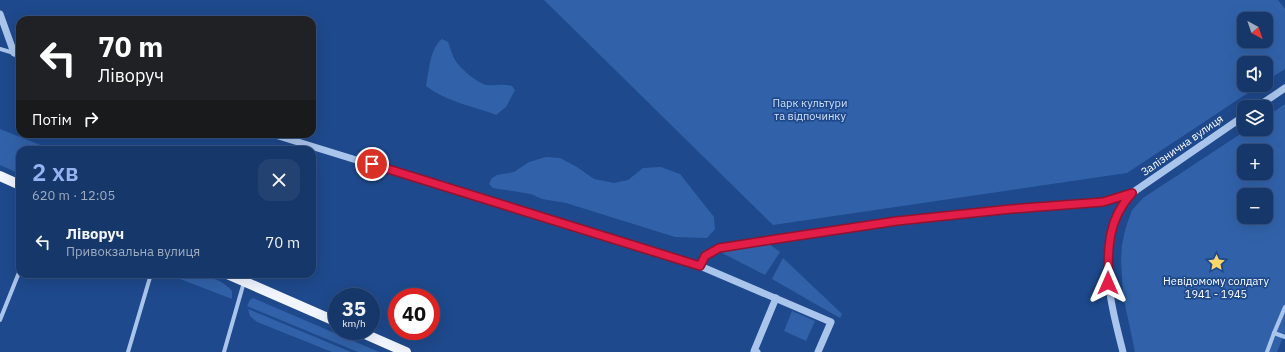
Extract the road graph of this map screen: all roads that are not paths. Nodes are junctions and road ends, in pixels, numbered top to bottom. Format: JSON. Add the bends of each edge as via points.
{"nodes":[{"id":1,"x":0,"y":14,"type":"edge"},
{"id":2,"x":0,"y":49,"type":"edge"},
{"id":3,"x":16,"y":52,"type":"edge"},
{"id":4,"x":16,"y":54,"type":"edge"},
{"id":5,"x":1285,"y":88,"type":"edge"},
{"id":6,"x":1267,"y":100,"type":"edge"},
{"id":7,"x":1237,"y":121,"type":"edge"},
{"id":8,"x":285,"y":138,"type":"edge"},
{"id":9,"x":311,"y":146,"type":"edge"},
{"id":10,"x":316,"y":148,"type":"edge"},
{"id":11,"x":0,"y":176,"type":"edge"},
{"id":12,"x":16,"y":183,"type":"edge"},
{"id":13,"x":1132,"y":193,"type":"junction"},
{"id":14,"x":700,"y":266,"type":"junction"},
{"id":15,"x":17,"y":278,"type":"edge"},
{"id":16,"x":150,"y":278,"type":"edge"},
{"id":17,"x":236,"y":278,"type":"edge"},
{"id":18,"x":244,"y":282,"type":"junction"},
{"id":19,"x":776,"y":298,"type":"junction"},
{"id":20,"x":1285,"y":307,"type":"edge"},
{"id":21,"x":328,"y":318,"type":"edge"},
{"id":22,"x":0,"y":320,"type":"edge"},
{"id":23,"x":1274,"y":333,"type":"junction"},
{"id":24,"x":1285,"y":337,"type":"edge"},
{"id":25,"x":379,"y":340,"type":"edge"},
{"id":26,"x":128,"y":352,"type":"edge"},
{"id":27,"x":224,"y":352,"type":"edge"},
{"id":28,"x":406,"y":352,"type":"edge"},
{"id":29,"x":757,"y":352,"type":"edge"},
{"id":30,"x":818,"y":352,"type":"edge"},
{"id":31,"x":1123,"y":352,"type":"edge"},
{"id":32,"x":1267,"y":352,"type":"edge"}],
"edges":[{"from":1,"to":3,"type":"street"},
{"from":2,"to":4,"type":"street"},
{"from":5,"to":6,"type":"street"},
{"from":7,"to":13,"type":"street","name":"Залізнична вулиця"},
{"from":8,"to":9,"type":"street"},
{"from":10,"to":14,"type":"street"},
{"from":11,"to":12,"type":"main road"},
{"from":13,"to":14,"type":"street","via":[[1103,202],[904,221],[719,248],[705,256]]},
{"from":13,"to":31,"type":"street","name":"Залізнична вулиця","via":[[1116,217],[1108,247],[1109,290]]},
{"from":14,"to":19,"type":"street"},
{"from":15,"to":22,"type":"street"},
{"from":16,"to":26,"type":"street"},
{"from":17,"to":18,"type":"main road"},
{"from":18,"to":21,"type":"main road"},
{"from":18,"to":27,"type":"street"},
{"from":19,"to":29,"type":"street","via":[[754,351]]},
{"from":19,"to":30,"type":"street","via":[[831,322]]},
{"from":20,"to":23,"type":"street"},
{"from":23,"to":24,"type":"street"},
{"from":23,"to":32,"type":"street"},
{"from":25,"to":28,"type":"main road"}]}
